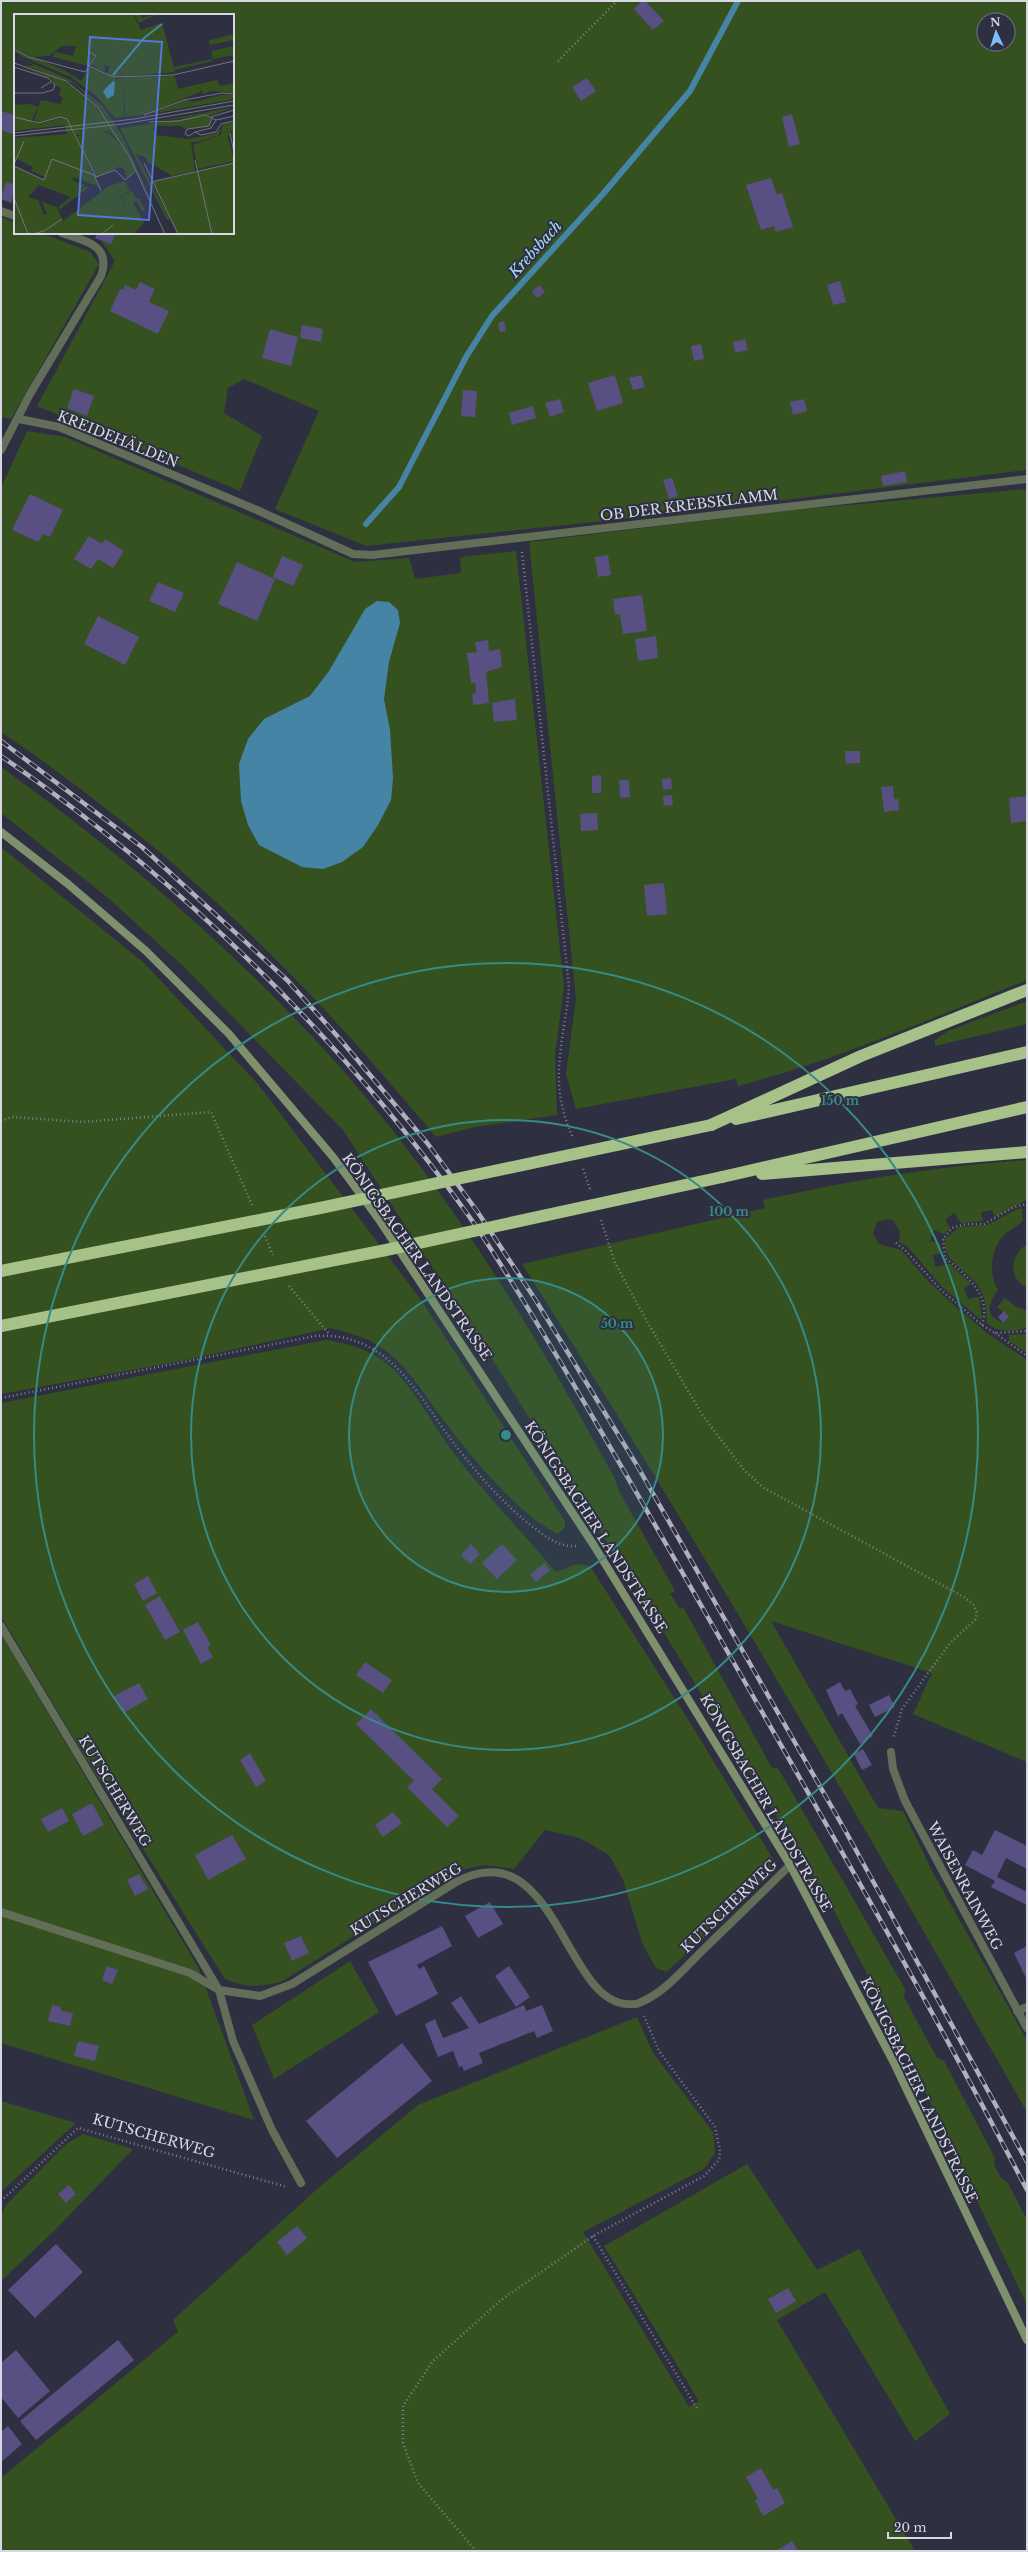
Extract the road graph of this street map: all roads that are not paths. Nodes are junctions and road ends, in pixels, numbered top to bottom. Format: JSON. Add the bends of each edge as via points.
{"nodes":[{"id":1,"x":1,"y":211,"type":"edge"},
{"id":2,"x":14,"y":216,"type":"edge"},
{"id":3,"x":65,"y":234,"type":"edge"},
{"id":4,"x":19,"y":419,"type":"junction"},
{"id":5,"x":1,"y":450,"type":"edge"},
{"id":6,"x":1027,"y":479,"type":"edge"},
{"id":7,"x":354,"y":554,"type":"joint"},
{"id":8,"x":1,"y":832,"type":"edge"},
{"id":9,"x":1027,"y":990,"type":"edge"},
{"id":10,"x":1027,"y":1052,"type":"edge"},
{"id":11,"x":1027,"y":1107,"type":"edge"},
{"id":12,"x":711,"y":1125,"type":"junction"},
{"id":13,"x":1027,"y":1152,"type":"edge"},
{"id":14,"x":722,"y":1177,"type":"junction"},
{"id":15,"x":1,"y":1271,"type":"edge"},
{"id":16,"x":1,"y":1326,"type":"edge"},
{"id":17,"x":1,"y":1626,"type":"edge"},
{"id":18,"x":891,"y":1752,"type":"dead end"},
{"id":19,"x":790,"y":1865,"type":"junction"},
{"id":20,"x":1,"y":1912,"type":"edge"},
{"id":21,"x":220,"y":1990,"type":"junction"},
{"id":22,"x":1027,"y":2007,"type":"edge"},
{"id":23,"x":1016,"y":2010,"type":"junction"},
{"id":24,"x":1027,"y":2028,"type":"edge"},
{"id":25,"x":301,"y":2183,"type":"road end"},
{"id":26,"x":1027,"y":2340,"type":"edge"}],
"edges":[{"from":1,"to":2,"type":"street"},
{"from":3,"to":4,"type":"street","via":[[92,244],[99,250],[104,265],[97,282],[30,394]]},
{"from":4,"to":5,"type":"street"},
{"from":4,"to":7,"type":"street","name":"KREIDEHÄLDEN","via":[[59,427],[257,510]]},
{"from":6,"to":7,"type":"street","name":"OB DER KREBSKLAMM","via":[[372,555]]},
{"from":8,"to":19,"type":"main road","name":"KÖNIGSBACHER LANDSTRASSE","via":[[68,884],[146,951],[229,1034],[333,1158],[380,1221],[593,1544]]},
{"from":9,"to":12,"type":"highway","via":[[861,1056]]},
{"from":10,"to":12,"type":"highway"},
{"from":11,"to":14,"type":"highway"},
{"from":12,"to":15,"type":"highway","bridge":true,"via":[[325,1207]]},
{"from":13,"to":14,"type":"highway"},
{"from":14,"to":16,"type":"highway","bridge":true,"via":[[386,1250]]},
{"from":17,"to":21,"type":"street","name":"KUTSCHERWEG"},
{"from":18,"to":23,"type":"street","name":"WAISENRAINWEG","via":[[893,1769],[905,1801]]},
{"from":19,"to":21,"type":"street","name":"KUTSCHERWEG","via":[[665,1987],[638,2004],[620,2003],[606,1998],[535,1895],[522,1883],[506,1875],[492,1872],[468,1876],[456,1882],[292,1984],[260,1996]]},
{"from":19,"to":26,"type":"main road","name":"KÖNIGSBACHER LANDSTRASSE","via":[[894,2063]]},
{"from":20,"to":21,"type":"street","name":"KUTSCHERWEG","via":[[190,1973]]},
{"from":21,"to":25,"type":"street","via":[[233,2041],[272,2130]]},
{"from":22,"to":23,"type":"street"},
{"from":23,"to":24,"type":"street","name":"WAISENRAINWEG"}]}
